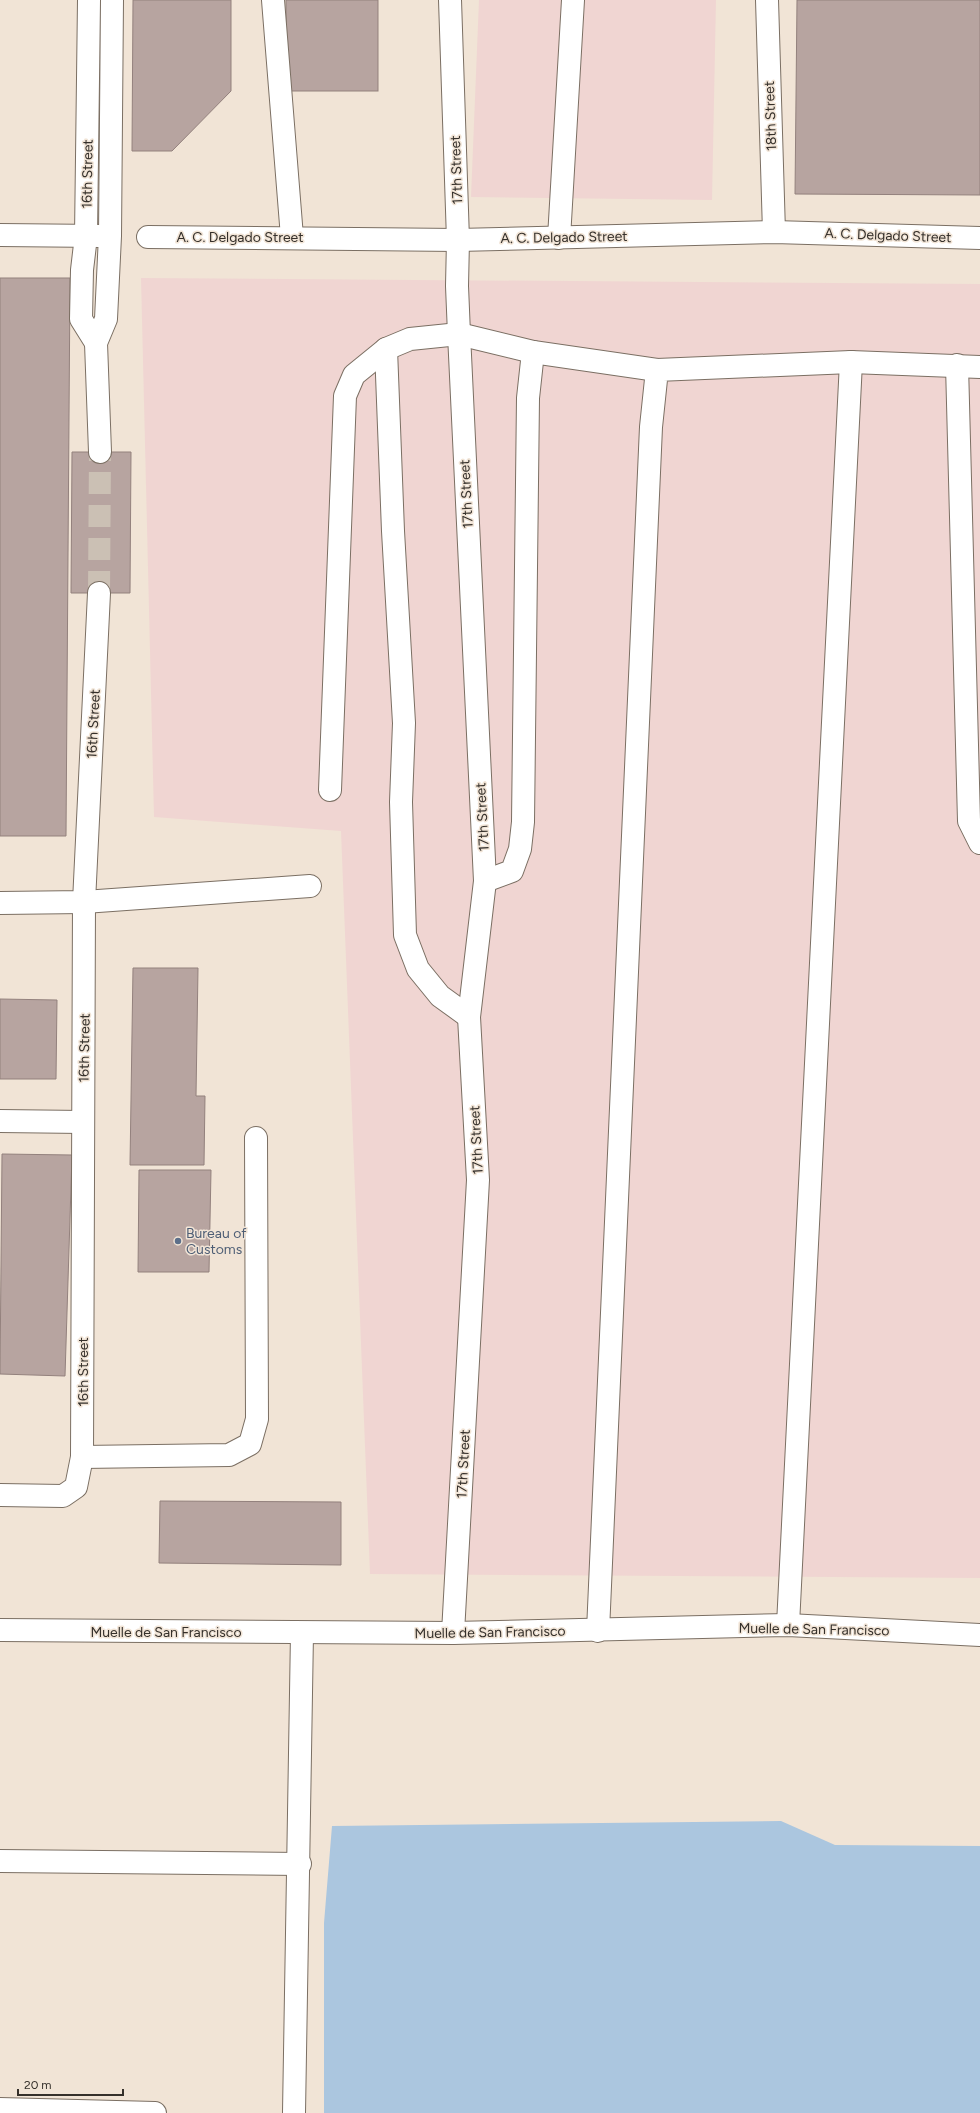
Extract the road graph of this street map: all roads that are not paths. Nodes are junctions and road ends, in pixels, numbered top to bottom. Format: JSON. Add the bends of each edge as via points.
{"nodes":[{"id":1,"x":89,"y":0,"type":"edge"},
{"id":2,"x":112,"y":0,"type":"edge"},
{"id":3,"x":273,"y":0,"type":"edge"},
{"id":4,"x":450,"y":0,"type":"edge"},
{"id":5,"x":573,"y":0,"type":"edge"},
{"id":6,"x":767,"y":0,"type":"edge"},
{"id":7,"x":774,"y":232,"type":"junction"},
{"id":8,"x":0,"y":235,"type":"edge"},
{"id":9,"x":86,"y":236,"type":"junction"},
{"id":10,"x":110,"y":236,"type":"junction"},
{"id":11,"x":148,"y":237,"type":"dead end"},
{"id":12,"x":292,"y":237,"type":"junction"},
{"id":13,"x":559,"y":238,"type":"junction"},
{"id":14,"x":980,"y":238,"type":"edge"},
{"id":15,"x":458,"y":240,"type":"junction"},
{"id":16,"x":459,"y":334,"type":"junction"},
{"id":17,"x":96,"y":344,"type":"junction"},
{"id":18,"x":386,"y":349,"type":"junction"},
{"id":19,"x":533,"y":352,"type":"junction"},
{"id":20,"x":850,"y":362,"type":"junction"},
{"id":21,"x":956,"y":365,"type":"junction"},
{"id":22,"x":980,"y":367,"type":"edge"},
{"id":23,"x":656,"y":370,"type":"junction"},
{"id":24,"x":100,"y":452,"type":"tunnel mouth"},
{"id":25,"x":99,"y":593,"type":"tunnel mouth"},
{"id":26,"x":330,"y":790,"type":"dead end"},
{"id":27,"x":980,"y":843,"type":"edge"},
{"id":28,"x":485,"y":881,"type":"junction"},
{"id":29,"x":310,"y":886,"type":"dead end"},
{"id":30,"x":84,"y":902,"type":"junction"},
{"id":31,"x":0,"y":903,"type":"edge"},
{"id":32,"x":469,"y":1017,"type":"junction"},
{"id":33,"x":0,"y":1121,"type":"edge"},
{"id":34,"x":83,"y":1122,"type":"junction"},
{"id":35,"x":256,"y":1138,"type":"dead end"},
{"id":36,"x":82,"y":1457,"type":"junction"},
{"id":37,"x":0,"y":1495,"type":"edge"},
{"id":38,"x":788,"y":1625,"type":"junction"},
{"id":39,"x":0,"y":1630,"type":"edge"},
{"id":40,"x":598,"y":1631,"type":"junction"},
{"id":41,"x":302,"y":1633,"type":"junction"},
{"id":42,"x":453,"y":1634,"type":"junction"},
{"id":43,"x":980,"y":1636,"type":"edge"},
{"id":44,"x":0,"y":1861,"type":"edge"},
{"id":45,"x":300,"y":1864,"type":"junction"},
{"id":46,"x":0,"y":2109,"type":"edge"},
{"id":47,"x":155,"y":2113,"type":"edge"},
{"id":48,"x":294,"y":2113,"type":"edge"}],
"edges":[{"from":1,"to":9,"type":"street","name":"16th Street"},
{"from":2,"to":10,"type":"street","name":"16th Street"},
{"from":3,"to":12,"type":"street"},
{"from":4,"to":15,"type":"street","name":"17th Street"},
{"from":5,"to":13,"type":"street"},
{"from":6,"to":7,"type":"street","name":"18th Street"},
{"from":7,"to":13,"type":"street","name":"A. C. Delgado Street"},
{"from":7,"to":14,"type":"street","name":"A. C. Delgado Street"},
{"from":8,"to":9,"type":"street"},
{"from":9,"to":10,"type":"street"},
{"from":9,"to":17,"type":"street","name":"16th Street","via":[[81,319]]},
{"from":10,"to":17,"type":"street","name":"16th Street","via":[[106,319]]},
{"from":11,"to":12,"type":"street","name":"A. C. Delgado Street"},
{"from":12,"to":15,"type":"street","name":"A. C. Delgado Street"},
{"from":13,"to":15,"type":"street","name":"A. C. Delgado Street"},
{"from":15,"to":16,"type":"street","name":"17th Street"},
{"from":16,"to":18,"type":"street","via":[[410,339]]},
{"from":16,"to":19,"type":"street"},
{"from":16,"to":28,"type":"street","name":"17th Street"},
{"from":17,"to":24,"type":"street","name":"16th Street"},
{"from":18,"to":26,"type":"street","via":[[354,375],[345,396]]},
{"from":18,"to":32,"type":"street","via":[[392,531],[404,723],[401,802],[405,935],[418,969],[440,996]]},
{"from":19,"to":23,"type":"street"},
{"from":19,"to":28,"type":"street","via":[[528,398],[523,822],[520,849],[512,871]]},
{"from":20,"to":21,"type":"street"},
{"from":20,"to":23,"type":"street"},
{"from":20,"to":38,"type":"street"},
{"from":21,"to":22,"type":"street"},
{"from":21,"to":27,"type":"street","via":[[969,821]]},
{"from":23,"to":40,"type":"street","via":[[651,435]]},
{"from":25,"to":30,"type":"street","name":"16th Street"},
{"from":28,"to":32,"type":"street","name":"17th Street"},
{"from":29,"to":30,"type":"street"},
{"from":30,"to":31,"type":"street"},
{"from":30,"to":34,"type":"street","name":"16th Street"},
{"from":32,"to":42,"type":"street","name":"17th Street","via":[[478,1180]]},
{"from":33,"to":34,"type":"street"},
{"from":34,"to":36,"type":"street","name":"16th Street"},
{"from":35,"to":36,"type":"street","via":[[257,1419],[250,1444],[229,1455]]},
{"from":36,"to":37,"type":"street","name":"16th Street","via":[[76,1486],[63,1496]]},
{"from":38,"to":40,"type":"street","name":"Muelle de San Francisco"},
{"from":38,"to":43,"type":"street","name":"Muelle de San Francisco"},
{"from":39,"to":41,"type":"street","name":"Muelle de San Francisco"},
{"from":40,"to":42,"type":"street","name":"Muelle de San Francisco"},
{"from":41,"to":42,"type":"street","name":"Muelle de San Francisco"},
{"from":41,"to":45,"type":"street"},
{"from":44,"to":45,"type":"street"},
{"from":45,"to":48,"type":"street"},
{"from":46,"to":47,"type":"street"}]}
